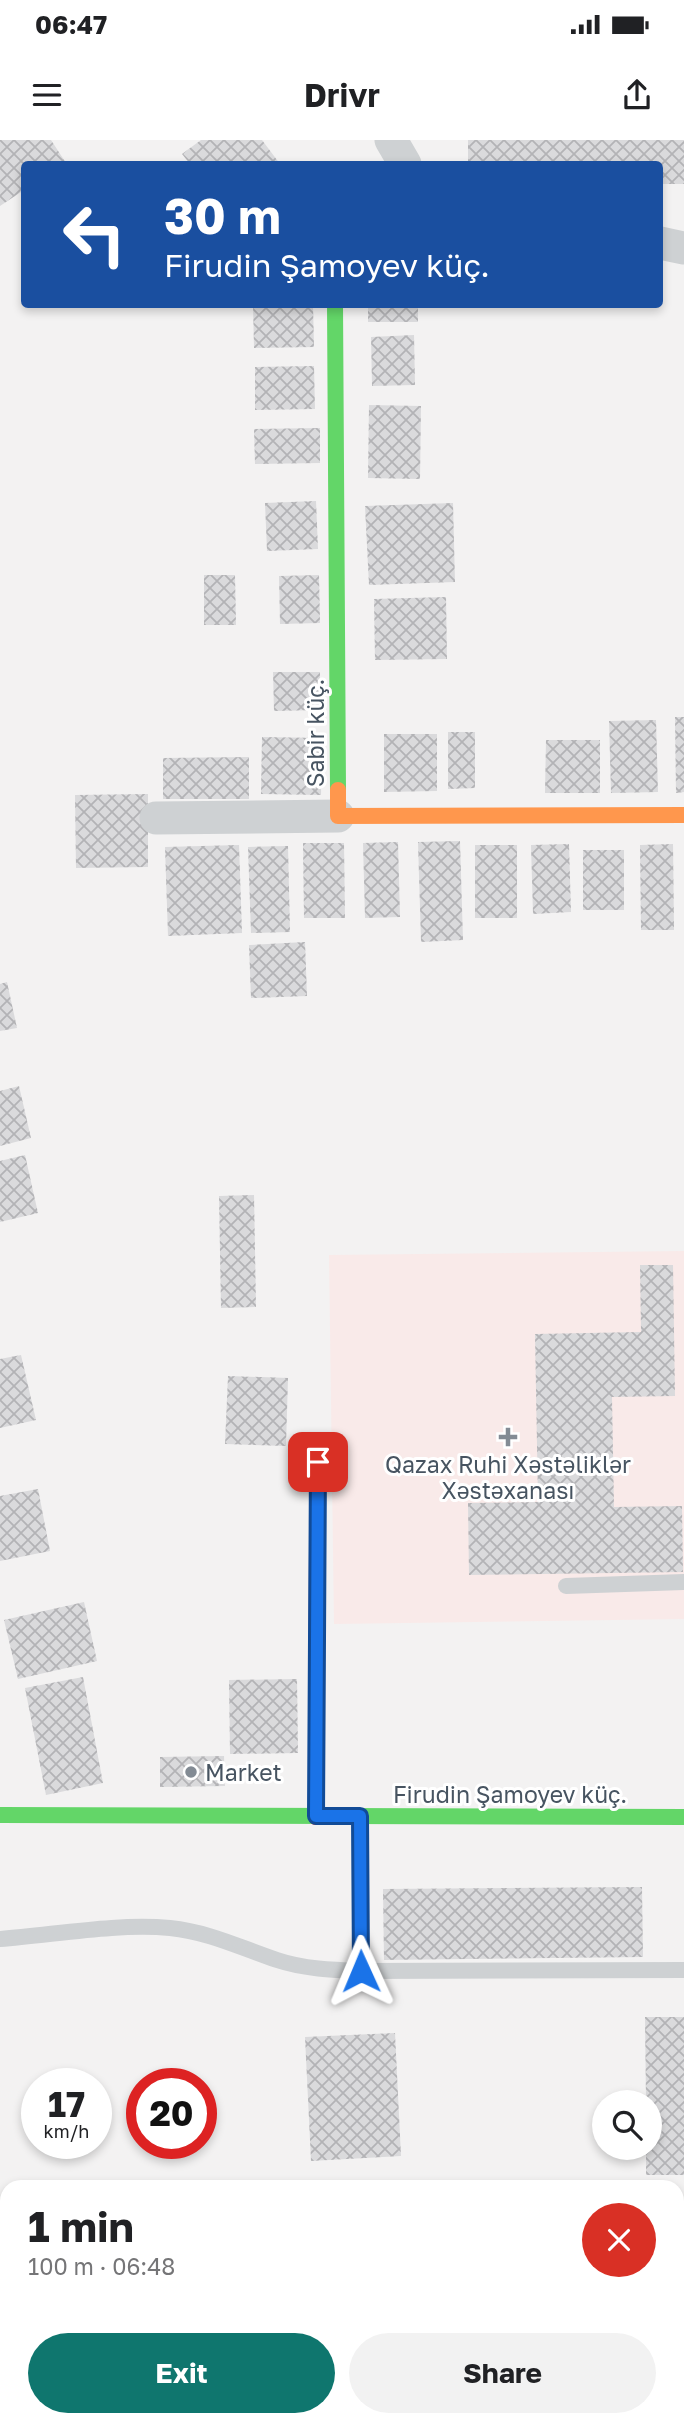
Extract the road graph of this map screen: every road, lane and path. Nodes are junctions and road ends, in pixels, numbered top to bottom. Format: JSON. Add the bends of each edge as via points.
{"nodes":[{"id":1,"x":391,"y":140,"type":"edge"},
{"id":2,"x":403,"y":161,"type":"edge"},
{"id":3,"x":663,"y":244,"type":"edge"},
{"id":4,"x":684,"y":248,"type":"edge"},
{"id":5,"x":335,"y":308,"type":"edge"},
{"id":6,"x":684,"y":815,"type":"edge"},
{"id":7,"x":338,"y":816,"type":"junction"},
{"id":8,"x":156,"y":818,"type":"dead end"},
{"id":9,"x":318,"y":1462,"type":"dead end"},
{"id":10,"x":684,"y":1582,"type":"edge"},
{"id":11,"x":566,"y":1586,"type":"dead end"},
{"id":12,"x":0,"y":1815,"type":"edge"},
{"id":13,"x":316,"y":1816,"type":"junction"},
{"id":14,"x":360,"y":1816,"type":"junction"},
{"id":15,"x":684,"y":1817,"type":"edge"},
{"id":16,"x":0,"y":1939,"type":"edge"},
{"id":17,"x":684,"y":1970,"type":"edge"},
{"id":18,"x":361,"y":1971,"type":"junction"}],
"edges":[{"from":1,"to":2,"type":"street"},
{"from":3,"to":4,"type":"street"},
{"from":5,"to":7,"type":"street","name":"Sabir küç."},
{"from":6,"to":7,"type":"street","name":"Sabir küç."},
{"from":7,"to":8,"type":"street"},
{"from":9,"to":13,"type":"street"},
{"from":10,"to":11,"type":"lane"},
{"from":12,"to":13,"type":"street","name":"Firudin Şamoyev küç."},
{"from":13,"to":14,"type":"street","name":"Firudin Şamoyev küç."},
{"from":14,"to":15,"type":"street","name":"Firudin Şamoyev küç."},
{"from":14,"to":18,"type":"lane"},
{"from":16,"to":18,"type":"lane","via":[[169,1928],[215,1936],[311,1968]]},
{"from":17,"to":18,"type":"lane"}]}
